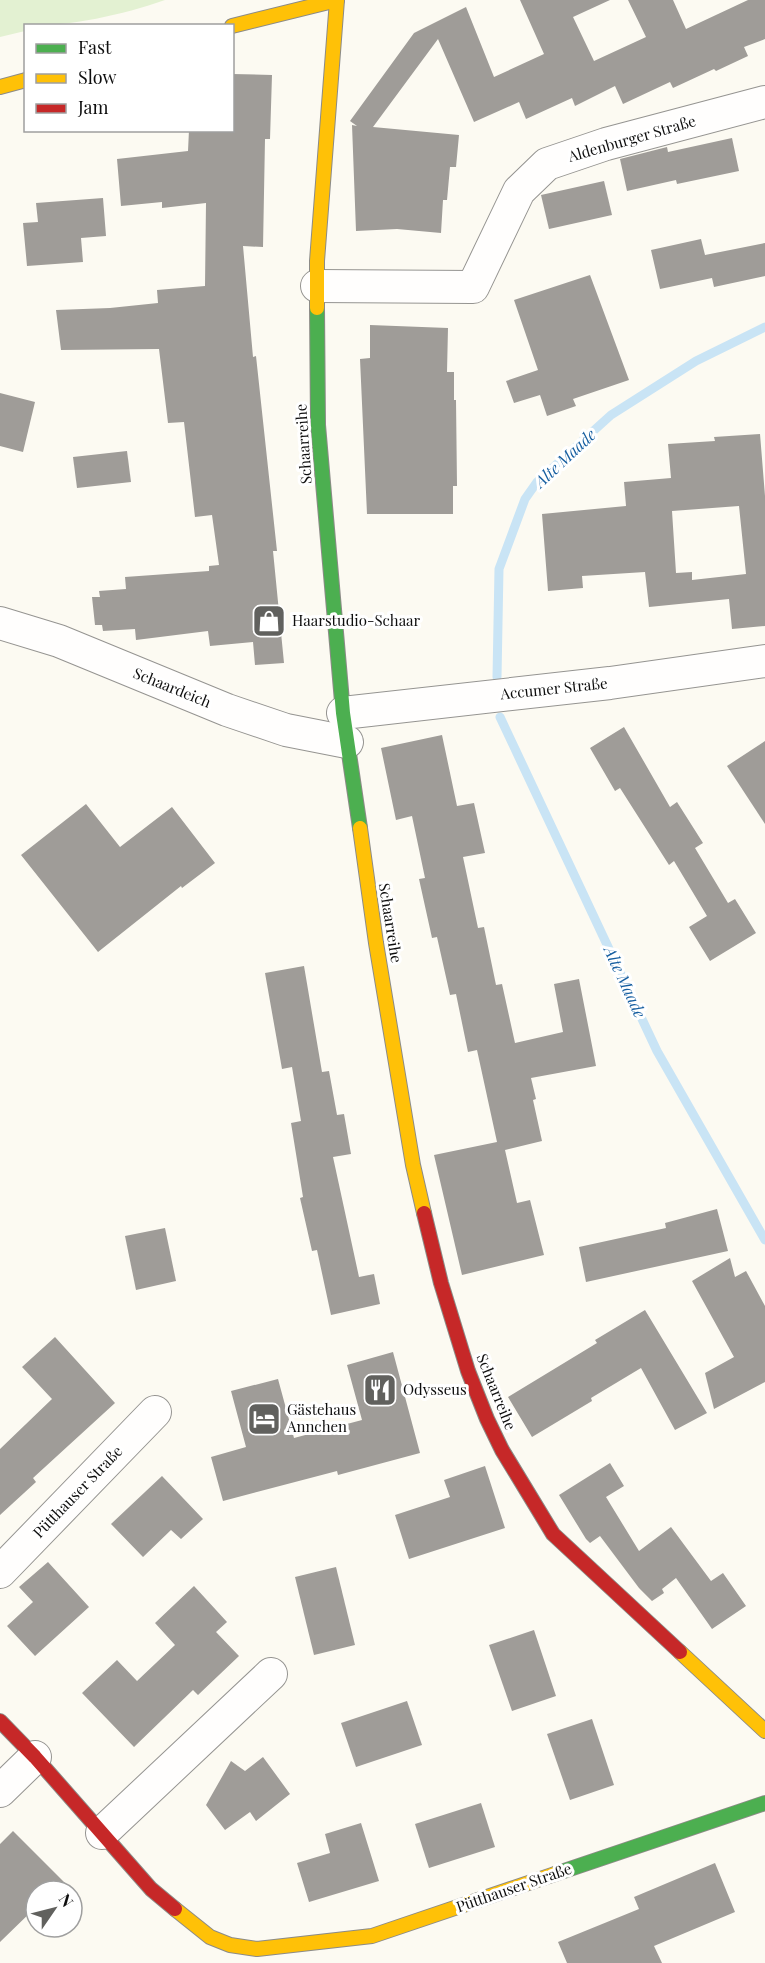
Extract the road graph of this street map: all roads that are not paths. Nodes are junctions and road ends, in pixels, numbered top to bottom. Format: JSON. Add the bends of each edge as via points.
{"nodes":[{"id":1,"x":337,"y":0,"type":"edge"},
{"id":2,"x":234,"y":26,"type":"edge"},
{"id":3,"x":24,"y":81,"type":"edge"},
{"id":4,"x":0,"y":87,"type":"edge"},
{"id":5,"x":765,"y":102,"type":"edge"},
{"id":6,"x":317,"y":286,"type":"junction"},
{"id":7,"x":0,"y":623,"type":"edge"},
{"id":8,"x":765,"y":661,"type":"edge"},
{"id":9,"x":345,"y":727,"type":"junction"},
{"id":10,"x":155,"y":1412,"type":"dead end"},
{"id":11,"x":0,"y":1572,"type":"edge"},
{"id":12,"x":271,"y":1674,"type":"dead end"},
{"id":13,"x":0,"y":1721,"type":"edge"},
{"id":14,"x":765,"y":1731,"type":"edge"},
{"id":15,"x":35,"y":1757,"type":"junction"},
{"id":16,"x":0,"y":1791,"type":"edge"},
{"id":17,"x":765,"y":1803,"type":"edge"},
{"id":18,"x":102,"y":1833,"type":"junction"},
{"id":19,"x":252,"y":1958,"type":"edge"}],
"edges":[{"from":1,"to":2,"type":"main road"},
{"from":1,"to":6,"type":"main road","name":"Schaarreihe"},
{"from":3,"to":4,"type":"main road"},
{"from":5,"to":6,"type":"street","name":"Aldenburger Straße","via":[[606,144],[547,164],[519,191],[473,287]]},
{"from":6,"to":9,"type":"main road","name":"Schaarreihe","via":[[318,425]]},
{"from":7,"to":9,"type":"street","name":"Schaardeich","via":[[59,641],[286,730]]},
{"from":8,"to":9,"type":"street","name":"Accumer Straße"},
{"from":9,"to":14,"type":"main road","name":"Schaarreihe","via":[[413,1165],[441,1283],[487,1419],[501,1450],[553,1534]]},
{"from":10,"to":11,"type":"street","name":"Pütthauser Straße"},
{"from":12,"to":18,"type":"street"},
{"from":13,"to":15,"type":"main road","name":"Pütthauser Straße"},
{"from":15,"to":16,"type":"street"},
{"from":15,"to":18,"type":"main road","name":"Pütthauser Straße"},
{"from":17,"to":19,"type":"main road","name":"Pütthauser Straße","via":[[372,1936]]},
{"from":18,"to":19,"type":"main road","name":"Pütthauser Straße","via":[[151,1890],[210,1936]]}]}
